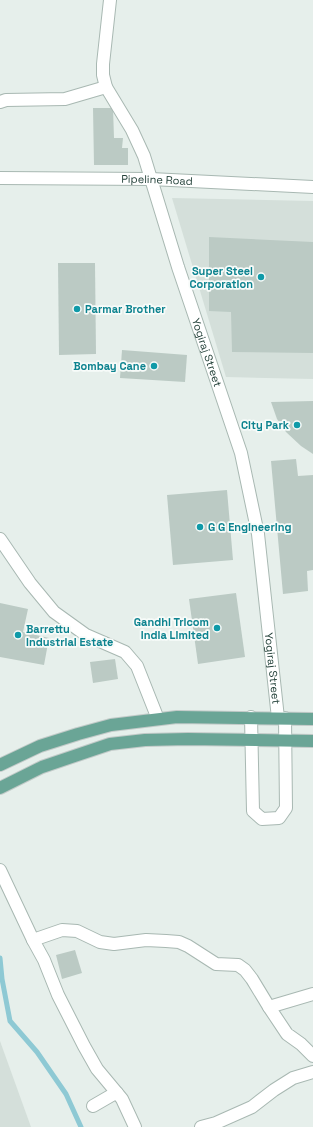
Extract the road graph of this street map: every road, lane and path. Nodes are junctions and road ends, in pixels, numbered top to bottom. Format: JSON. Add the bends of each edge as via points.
{"nodes":[{"id":1,"x":110,"y":0,"type":"edge"},
{"id":2,"x":106,"y":87,"type":"junction"},
{"id":3,"x":0,"y":102,"type":"edge"},
{"id":4,"x":0,"y":178,"type":"edge"},
{"id":5,"x":151,"y":179,"type":"junction"},
{"id":6,"x":313,"y":187,"type":"edge"},
{"id":7,"x":0,"y":539,"type":"edge"},
{"id":8,"x":251,"y":717,"type":"junction"},
{"id":9,"x":282,"y":718,"type":"junction"},
{"id":10,"x":158,"y":719,"type":"junction"},
{"id":11,"x":313,"y":719,"type":"edge"},
{"id":12,"x":78,"y":734,"type":"junction"},
{"id":13,"x":252,"y":740,"type":"junction"},
{"id":14,"x":285,"y":741,"type":"junction"},
{"id":15,"x":313,"y":741,"type":"edge"},
{"id":16,"x":84,"y":752,"type":"junction"},
{"id":17,"x":0,"y":765,"type":"edge"},
{"id":18,"x":0,"y":788,"type":"edge"},
{"id":19,"x":0,"y":870,"type":"edge"},
{"id":20,"x":33,"y":940,"type":"junction"},
{"id":21,"x":313,"y":994,"type":"edge"},
{"id":22,"x":269,"y":1007,"type":"junction"},
{"id":23,"x":313,"y":1056,"type":"edge"},
{"id":24,"x":313,"y":1072,"type":"edge"},
{"id":25,"x":117,"y":1093,"type":"junction"},
{"id":26,"x":93,"y":1106,"type":"dead end"},
{"id":27,"x":135,"y":1127,"type":"edge"},
{"id":28,"x":201,"y":1127,"type":"edge"}],
"edges":[{"from":1,"to":2,"type":"street","name":"Yogiraj Street","via":[[103,64]]},
{"from":2,"to":3,"type":"street","via":[[65,99]]},
{"from":2,"to":5,"type":"street","name":"Yogiraj Street","via":[[132,130]]},
{"from":4,"to":5,"type":"street","name":"Pipeline Road"},
{"from":5,"to":6,"type":"street","name":"Pipeline Road"},
{"from":5,"to":9,"type":"street","name":"Yogiraj Street","via":[[241,453],[258,534]]},
{"from":7,"to":10,"type":"street","via":[[30,583],[54,612],[86,635],[125,652],[137,666]]},
{"from":8,"to":9,"type":"main road"},
{"from":8,"to":10,"type":"main road"},
{"from":8,"to":13,"type":"street"},
{"from":9,"to":11,"type":"main road"},
{"from":9,"to":14,"type":"street","name":"Yogiraj Street"},
{"from":10,"to":12,"type":"main road","via":[[111,725]]},
{"from":12,"to":16,"type":"main road"},
{"from":12,"to":17,"type":"main road","via":[[40,746]]},
{"from":13,"to":14,"type":"main road"},
{"from":13,"to":14,"type":"street","name":"Yogiraj Street","via":[[253,811],[262,819],[279,818],[286,808]]},
{"from":13,"to":16,"type":"main road","via":[[145,740],[110,744]]},
{"from":14,"to":15,"type":"main road"},
{"from":16,"to":18,"type":"main road","via":[[42,767]]},
{"from":19,"to":20,"type":"street"},
{"from":20,"to":22,"type":"street","via":[[62,930],[77,931],[100,942],[114,944],[146,940],[179,942],[216,964],[238,965],[245,970]]},
{"from":20,"to":25,"type":"street","via":[[84,1046],[97,1069]]},
{"from":21,"to":22,"type":"street"},
{"from":22,"to":23,"type":"street","via":[[288,1034]]},
{"from":24,"to":28,"type":"street","via":[[293,1078],[252,1107]]},
{"from":25,"to":26,"type":"street"},
{"from":25,"to":27,"type":"street"}]}
